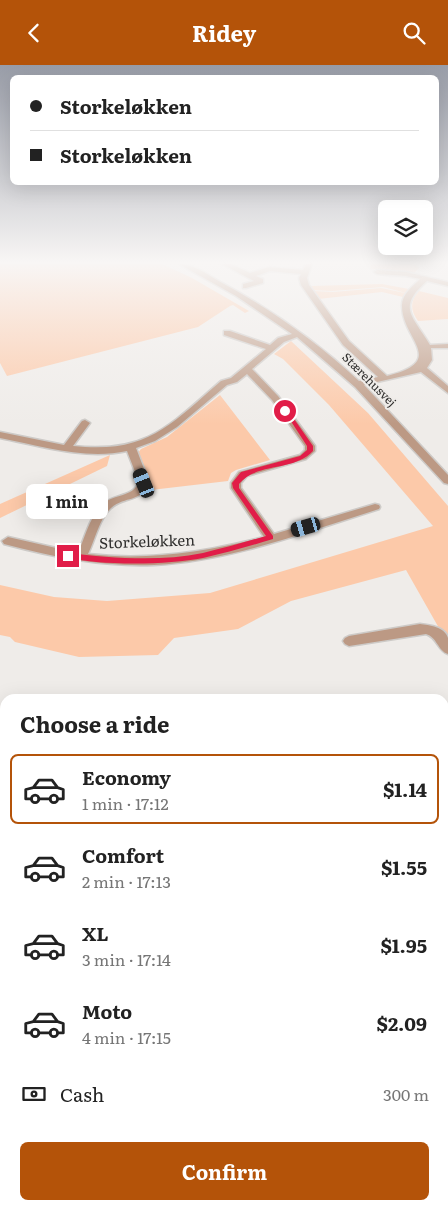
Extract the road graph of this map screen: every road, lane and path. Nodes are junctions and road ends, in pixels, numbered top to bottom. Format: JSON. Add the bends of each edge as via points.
{"nodes":[{"id":1,"x":274,"y":317,"type":"edge"},
{"id":2,"x":328,"y":317,"type":"edge"},
{"id":3,"x":409,"y":317,"type":"edge"},
{"id":4,"x":227,"y":333,"type":"dead end"},
{"id":5,"x":299,"y":334,"type":"junction"},
{"id":6,"x":433,"y":346,"type":"junction"},
{"id":7,"x":448,"y":347,"type":"edge"},
{"id":8,"x":272,"y":348,"type":"junction"},
{"id":9,"x":422,"y":368,"type":"junction"},
{"id":10,"x":247,"y":369,"type":"junction"},
{"id":11,"x":384,"y":378,"type":"junction"},
{"id":12,"x":358,"y":384,"type":"junction"},
{"id":13,"x":448,"y":390,"type":"edge"},
{"id":14,"x":85,"y":423,"type":"dead end"},
{"id":15,"x":0,"y":435,"type":"edge"},
{"id":16,"x":67,"y":447,"type":"junction"},
{"id":17,"x":131,"y":447,"type":"junction"},
{"id":18,"x":448,"y":481,"type":"edge"},
{"id":19,"x":375,"y":507,"type":"dead end"},
{"id":20,"x":271,"y":538,"type":"junction"},
{"id":21,"x":8,"y":541,"type":"dead end"},
{"id":22,"x":81,"y":558,"type":"junction"},
{"id":23,"x":350,"y":641,"type":"dead end"},
{"id":24,"x":448,"y":649,"type":"edge"}],
"edges":[{"from":1,"to":5,"type":"street","name":"Stærehusvej"},
{"from":2,"to":11,"type":"street","via":[[346,343]]},
{"from":3,"to":6,"type":"street"},
{"from":4,"to":8,"type":"street"},
{"from":5,"to":8,"type":"street","via":[[281,340]]},
{"from":5,"to":12,"type":"street","name":"Stærehusvej"},
{"from":6,"to":7,"type":"street"},
{"from":6,"to":9,"type":"street","via":[[434,356]]},
{"from":8,"to":10,"type":"street"},
{"from":9,"to":11,"type":"street"},
{"from":9,"to":13,"type":"street"},
{"from":10,"to":17,"type":"street","via":[[158,435]]},
{"from":10,"to":20,"type":"street","via":[[275,397],[310,446],[310,451],[303,457],[243,474],[236,483],[236,488]]},
{"from":11,"to":12,"type":"street"},
{"from":12,"to":18,"type":"street","name":"Stærehusvej"},
{"from":14,"to":16,"type":"street"},
{"from":15,"to":16,"type":"street"},
{"from":16,"to":17,"type":"street","via":[[92,451]]},
{"from":17,"to":22,"type":"street","name":"Storkeløkken","via":[[143,487],[133,497],[105,507]]},
{"from":19,"to":20,"type":"street","name":"Storkeløkken"},
{"from":20,"to":22,"type":"street","name":"Storkeløkken","via":[[201,556],[134,560]]},
{"from":21,"to":22,"type":"street","name":"Storkeløkken"},
{"from":23,"to":24,"type":"street","via":[[432,629],[442,637]]}]}
